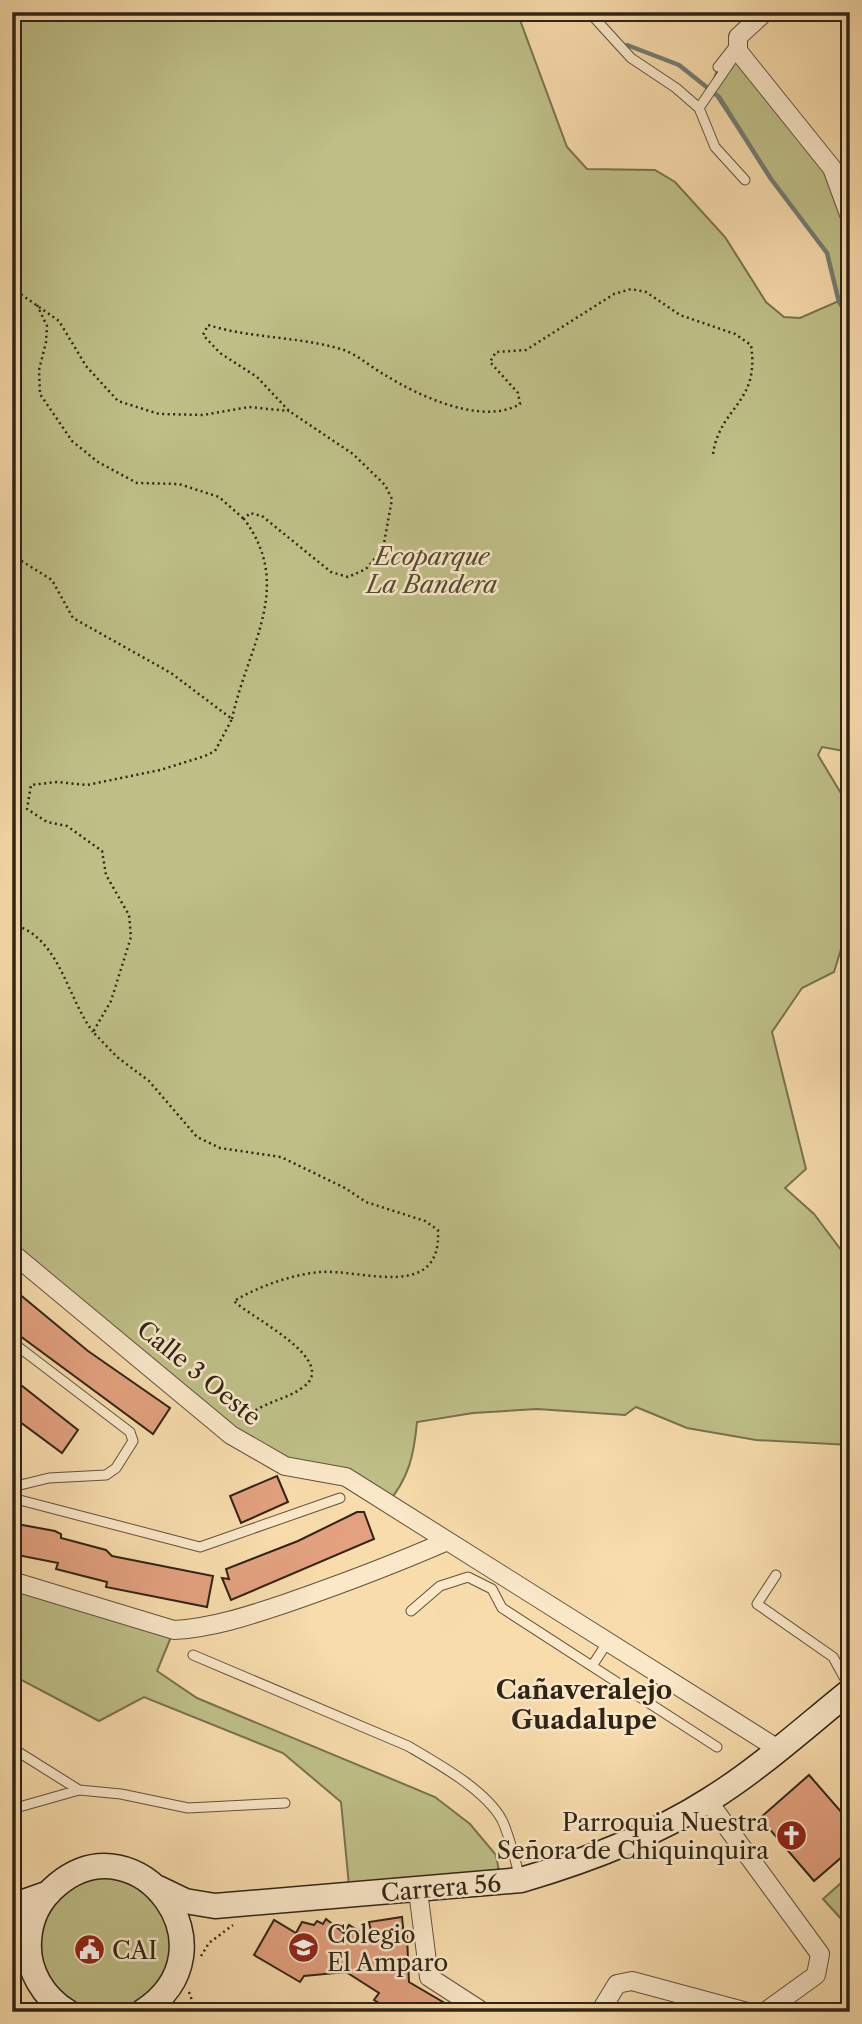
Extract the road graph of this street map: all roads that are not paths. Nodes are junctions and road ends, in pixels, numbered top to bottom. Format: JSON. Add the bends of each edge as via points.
{"nodes":[{"id":1,"x":589,"y":12,"type":"edge"},
{"id":2,"x":765,"y":12,"type":"edge"},
{"id":3,"x":738,"y":47,"type":"junction"},
{"id":4,"x":718,"y":67,"type":"dead end"},
{"id":5,"x":699,"y":108,"type":"junction"},
{"id":6,"x":745,"y":180,"type":"dead end"},
{"id":7,"x":849,"y":215,"type":"edge"},
{"id":8,"x":12,"y":1253,"type":"edge"},
{"id":9,"x":12,"y":1342,"type":"edge"},
{"id":10,"x":12,"y":1487,"type":"edge"},
{"id":11,"x":12,"y":1498,"type":"edge"},
{"id":12,"x":340,"y":1498,"type":"dead end"},
{"id":13,"x":445,"y":1542,"type":"junction"},
{"id":14,"x":776,"y":1575,"type":"dead end"},
{"id":15,"x":12,"y":1581,"type":"edge"},
{"id":16,"x":411,"y":1611,"type":"dead end"},
{"id":17,"x":607,"y":1643,"type":"junction"},
{"id":18,"x":193,"y":1655,"type":"dead end"},
{"id":19,"x":592,"y":1666,"type":"junction"},
{"id":20,"x":850,"y":1689,"type":"edge"},
{"id":21,"x":717,"y":1747,"type":"dead end"},
{"id":22,"x":12,"y":1748,"type":"edge"},
{"id":23,"x":778,"y":1749,"type":"junction"},
{"id":24,"x":79,"y":1790,"type":"junction"},
{"id":25,"x":708,"y":1801,"type":"junction"},
{"id":26,"x":285,"y":1803,"type":"dead end"},
{"id":27,"x":12,"y":1809,"type":"edge"},
{"id":28,"x":521,"y":1880,"type":"junction"},
{"id":29,"x":158,"y":1888,"type":"junction"},
{"id":30,"x":418,"y":1891,"type":"junction"},
{"id":31,"x":48,"y":1893,"type":"junction"},
{"id":32,"x":12,"y":1906,"type":"edge"},
{"id":33,"x":233,"y":1915,"type":"junction"},
{"id":34,"x":189,"y":1954,"type":"junction"},
{"id":35,"x":22,"y":1956,"type":"edge"},
{"id":36,"x":181,"y":1982,"type":"junction"},
{"id":37,"x":59,"y":2009,"type":"edge"},
{"id":38,"x":142,"y":2012,"type":"edge"},
{"id":39,"x":180,"y":2012,"type":"edge"},
{"id":40,"x":482,"y":2012,"type":"edge"},
{"id":41,"x":600,"y":2012,"type":"edge"},
{"id":42,"x":747,"y":2012,"type":"edge"},
{"id":43,"x":765,"y":2012,"type":"edge"}],
"edges":[{"from":1,"to":5,"type":"lane","via":[[631,58]]},
{"from":2,"to":3,"type":"street","via":[[738,37]]},
{"from":3,"to":4,"type":"lane"},
{"from":3,"to":5,"type":"lane"},
{"from":3,"to":7,"type":"street","via":[[832,168]]},
{"from":5,"to":6,"type":"lane","via":[[715,147]]},
{"from":8,"to":13,"type":"street","name":"Calle 3 Oeste","via":[[231,1435],[285,1466],[346,1477]]},
{"from":9,"to":10,"type":"lane","via":[[130,1432],[133,1441],[106,1475],[49,1478]]},
{"from":11,"to":12,"type":"lane","via":[[200,1547]]},
{"from":13,"to":15,"type":"street","via":[[346,1583],[236,1620],[188,1629],[174,1630]]},
{"from":13,"to":17,"type":"street","name":"Calle 3 Oeste"},
{"from":14,"to":20,"type":"lane","via":[[757,1604],[833,1657]]},
{"from":16,"to":19,"type":"lane","via":[[440,1586],[468,1577],[492,1589],[502,1608]]},
{"from":17,"to":19,"type":"lane"},
{"from":17,"to":23,"type":"street","name":"Calle 3 Oeste"},
{"from":18,"to":28,"type":"lane","via":[[408,1746],[439,1764],[491,1804],[502,1821]]},
{"from":19,"to":21,"type":"lane"},
{"from":20,"to":23,"type":"street","name":"Carrera 56"},
{"from":22,"to":24,"type":"lane"},
{"from":23,"to":25,"type":"street","name":"Carrera 56"},
{"from":24,"to":26,"type":"lane","via":[[188,1808]]},
{"from":24,"to":27,"type":"lane"},
{"from":25,"to":28,"type":"street","name":"Carrera 56","via":[[633,1841]]},
{"from":25,"to":43,"type":"street","via":[[820,1954],[816,1975]]},
{"from":28,"to":30,"type":"street","name":"Carrera 56"},
{"from":29,"to":31,"type":"street","name":"Carrera 56","via":[[134,1873],[106,1867],[78,1873]]},
{"from":29,"to":33,"type":"street","name":"Carrera 56"},
{"from":29,"to":34,"type":"street","via":[[176,1913]]},
{"from":30,"to":33,"type":"street","name":"Carrera 56"},
{"from":30,"to":40,"type":"street","via":[[429,1977]]},
{"from":31,"to":32,"type":"street","name":"Carrera 56"},
{"from":31,"to":35,"type":"street"},
{"from":33,"to":34,"type":"street","name":"Carrera 56","via":[[207,1915]]},
{"from":34,"to":36,"type":"street","via":[[178,1968]]},
{"from":35,"to":37,"type":"street"},
{"from":36,"to":38,"type":"street"},
{"from":36,"to":39,"type":"street","via":[[173,2005]]},
{"from":41,"to":42,"type":"street","via":[[617,1984],[632,1981]]}]}
